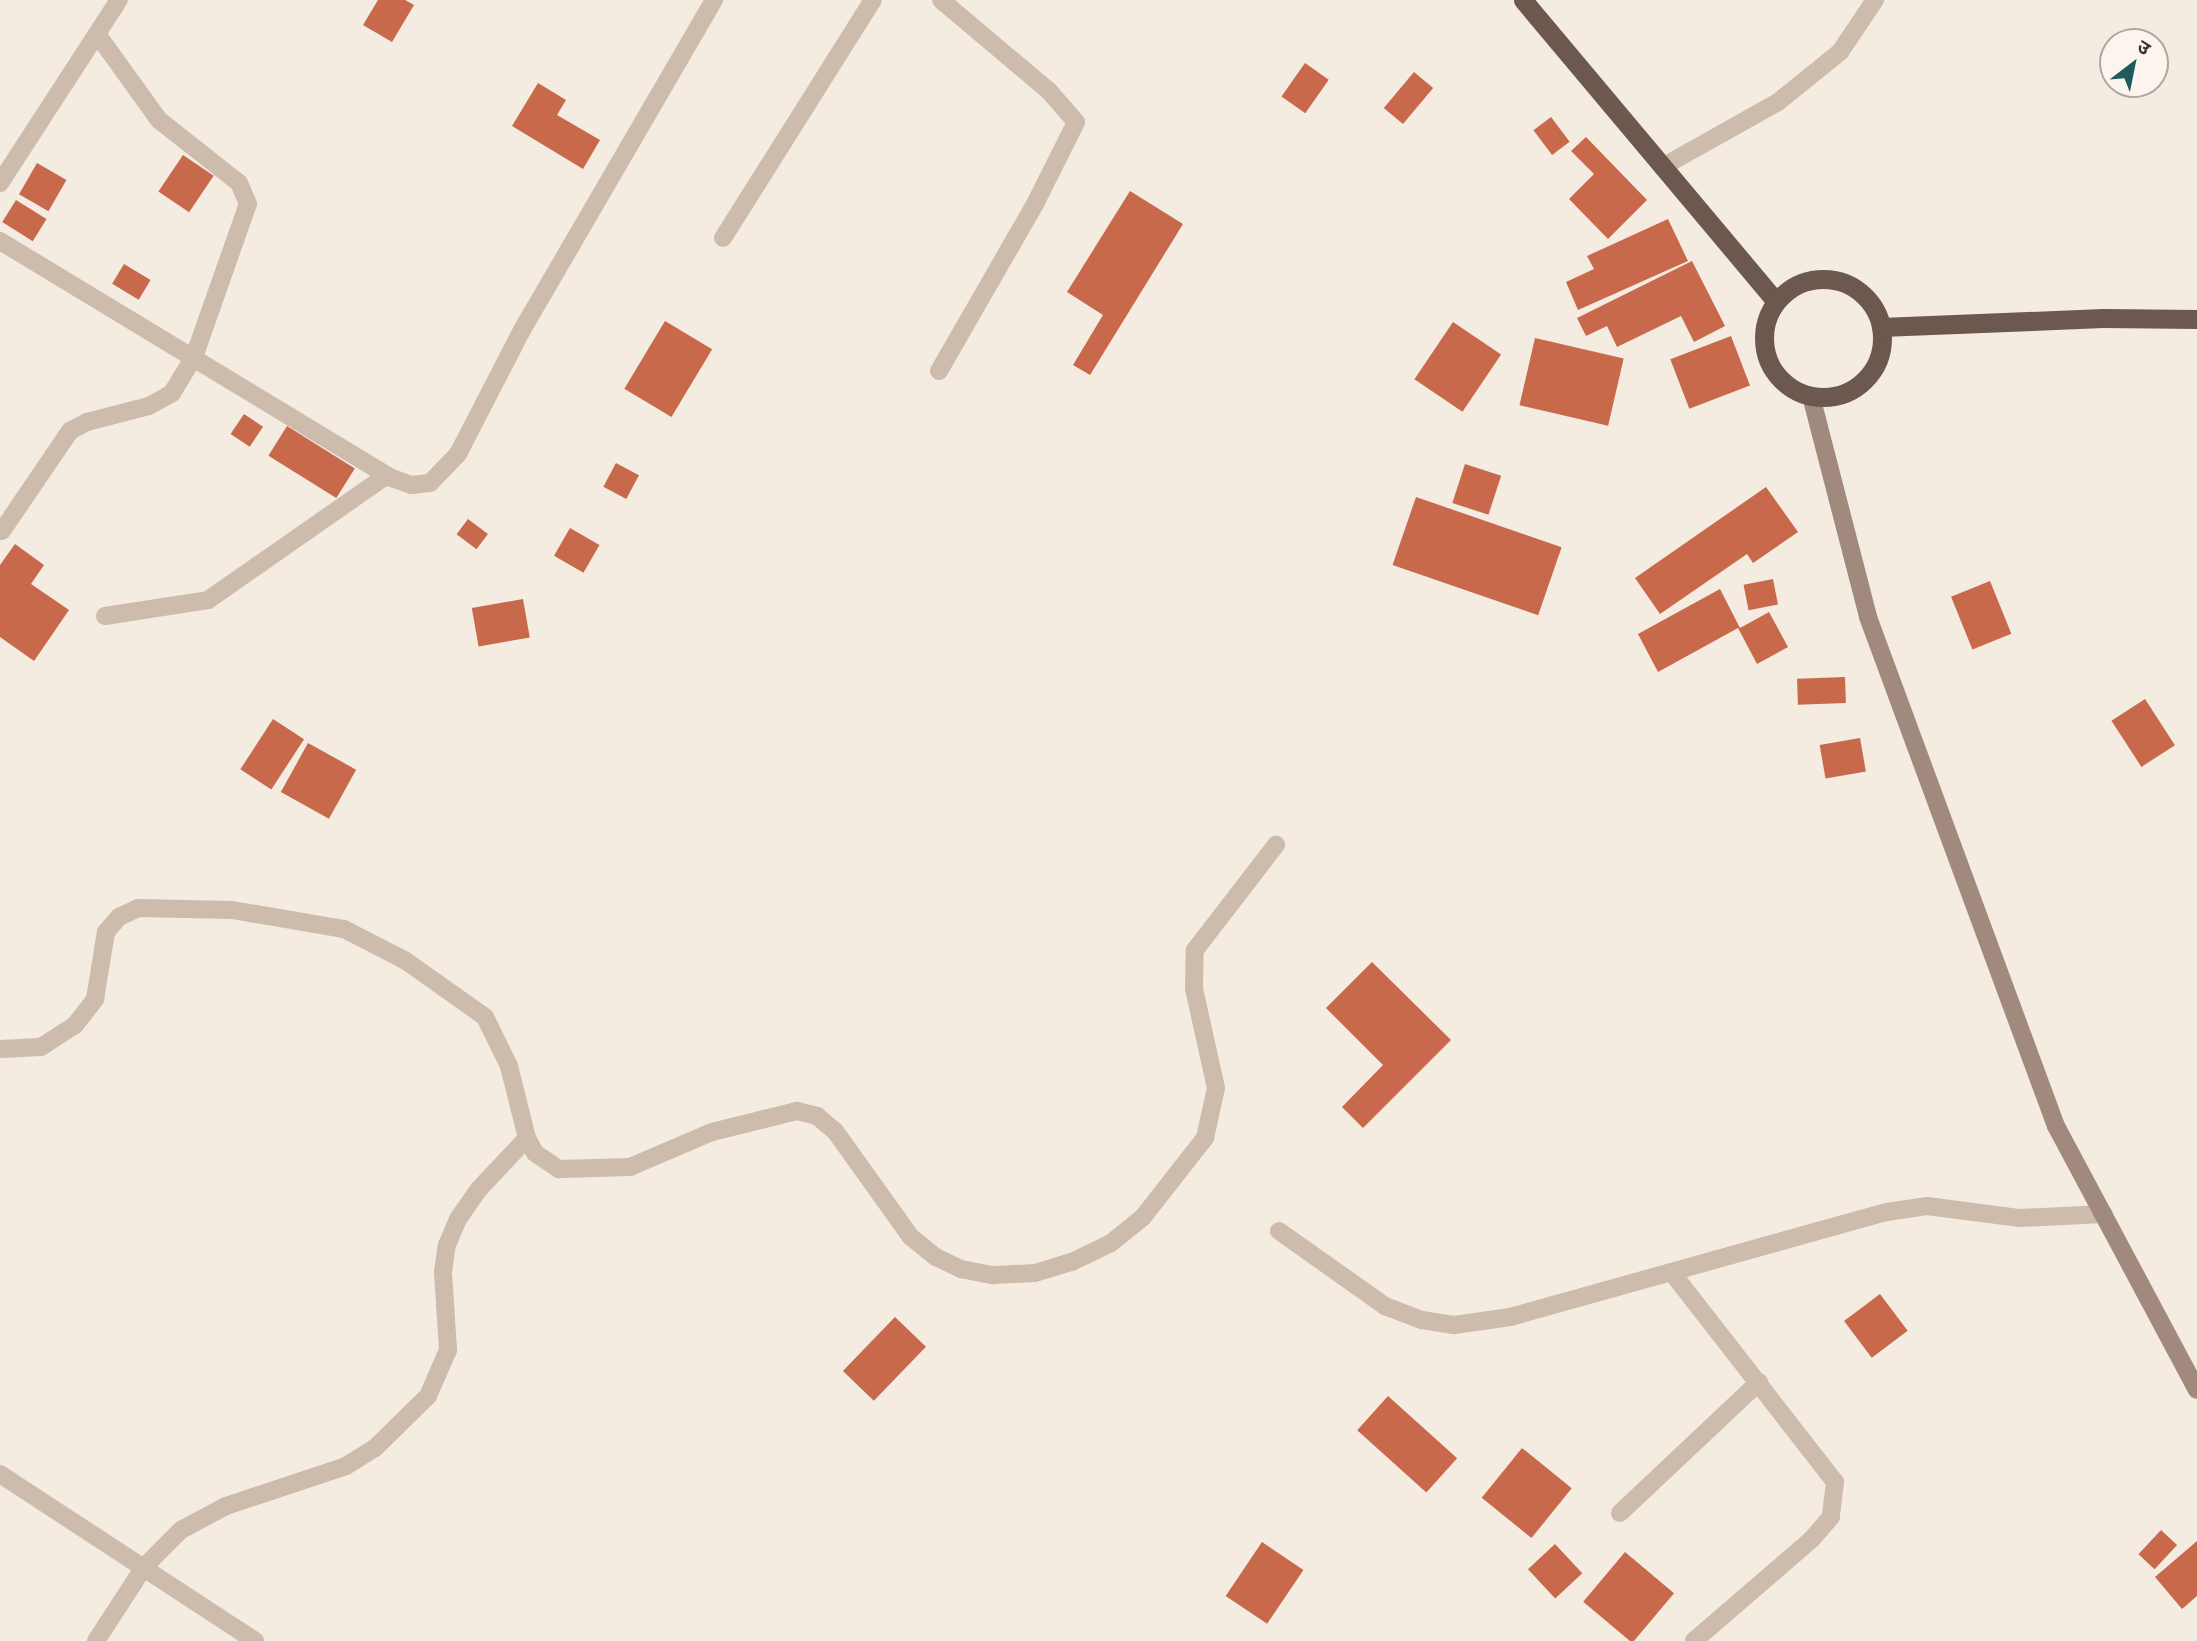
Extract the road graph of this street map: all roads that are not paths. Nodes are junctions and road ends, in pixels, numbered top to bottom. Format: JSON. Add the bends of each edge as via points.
{"nodes":[{"id":1,"x":119,"y":0,"type":"edge"},
{"id":2,"x":714,"y":0,"type":"edge"},
{"id":3,"x":873,"y":0,"type":"edge"},
{"id":4,"x":942,"y":0,"type":"edge"},
{"id":5,"x":1523,"y":0,"type":"edge"},
{"id":6,"x":1875,"y":0,"type":"edge"},
{"id":7,"x":97,"y":34,"type":"junction"},
{"id":8,"x":1664,"y":166,"type":"junction"},
{"id":9,"x":0,"y":183,"type":"edge"},
{"id":10,"x":723,"y":238,"type":"dead end"},
{"id":11,"x":0,"y":241,"type":"edge"},
{"id":12,"x":1776,"y":301,"type":"junction"},
{"id":13,"x":2197,"y":319,"type":"edge"},
{"id":14,"x":1881,"y":327,"type":"junction"},
{"id":15,"x":194,"y":357,"type":"junction"},
{"id":16,"x":939,"y":371,"type":"dead end"},
{"id":17,"x":1811,"y":396,"type":"junction"},
{"id":18,"x":387,"y":475,"type":"junction"},
{"id":19,"x":2,"y":531,"type":"dead end"},
{"id":20,"x":104,"y":616,"type":"dead end"},
{"id":21,"x":1276,"y":845,"type":"dead end"},
{"id":22,"x":0,"y":1049,"type":"edge"},
{"id":23,"x":527,"y":1138,"type":"junction"},
{"id":24,"x":2104,"y":1214,"type":"junction"},
{"id":25,"x":1279,"y":1231,"type":"dead end"},
{"id":26,"x":1672,"y":1274,"type":"junction"},
{"id":27,"x":1759,"y":1382,"type":"junction"},
{"id":28,"x":2197,"y":1390,"type":"edge"},
{"id":29,"x":0,"y":1474,"type":"edge"},
{"id":30,"x":1620,"y":1513,"type":"dead end"},
{"id":31,"x":144,"y":1567,"type":"junction"},
{"id":32,"x":96,"y":1641,"type":"edge"},
{"id":33,"x":255,"y":1641,"type":"edge"},
{"id":34,"x":1694,"y":1641,"type":"edge"}],
"edges":[{"from":1,"to":7,"type":"street"},
{"from":2,"to":18,"type":"street","via":[[522,330],[458,454],[430,482],[411,485]]},
{"from":3,"to":10,"type":"street"},
{"from":4,"to":16,"type":"street","via":[[1049,91],[1076,122],[1036,202]]},
{"from":5,"to":8,"type":"highway"},
{"from":6,"to":8,"type":"street","via":[[1840,52],[1778,102]]},
{"from":7,"to":9,"type":"street"},
{"from":7,"to":15,"type":"street","via":[[166,127],[246,192],[243,222]]},
{"from":8,"to":12,"type":"highway"},
{"from":11,"to":15,"type":"street"},
{"from":12,"to":14,"type":"highway","via":[[1808,280],[1828,279],[1862,294]]},
{"from":12,"to":17,"type":"highway","via":[[1767,319],[1767,358],[1793,388]]},
{"from":13,"to":14,"type":"highway"},
{"from":14,"to":17,"type":"highway","via":[[1876,364],[1864,380],[1830,397]]},
{"from":15,"to":18,"type":"street"},
{"from":15,"to":19,"type":"street","via":[[172,393],[149,406],[70,431],[52,451]]},
{"from":17,"to":24,"type":"main road","via":[[1868,617],[2056,1126]]},
{"from":18,"to":20,"type":"street","via":[[208,600]]},
{"from":21,"to":23,"type":"street","via":[[1195,950],[1194,989],[1216,1088],[1205,1138],[1143,1217],[1111,1243],[1072,1262],[1035,1273],[993,1275],[936,1258],[911,1237],[835,1131],[817,1116],[797,1111],[712,1132],[612,1171],[559,1170],[535,1153]]},
{"from":22,"to":23,"type":"street","via":[[41,1047],[75,1026],[95,999],[106,932],[119,917],[138,908],[232,910],[344,929],[406,961],[485,1017],[509,1066]]},
{"from":23,"to":31,"type":"street","via":[[479,1189],[447,1245],[443,1272],[448,1350],[428,1396],[375,1448],[346,1466],[203,1516],[181,1530]]},
{"from":24,"to":26,"type":"street","via":[[2021,1218],[1927,1206],[1835,1225]]},
{"from":24,"to":28,"type":"main road"},
{"from":25,"to":26,"type":"street","via":[[1385,1306],[1422,1320],[1454,1325],[1510,1317]]},
{"from":26,"to":27,"type":"street"},
{"from":27,"to":30,"type":"street"},
{"from":27,"to":34,"type":"street","via":[[1824,1464],[1835,1482],[1836,1500],[1831,1517],[1812,1539]]},
{"from":29,"to":31,"type":"street"},
{"from":31,"to":32,"type":"street"},
{"from":31,"to":33,"type":"street"}]}
